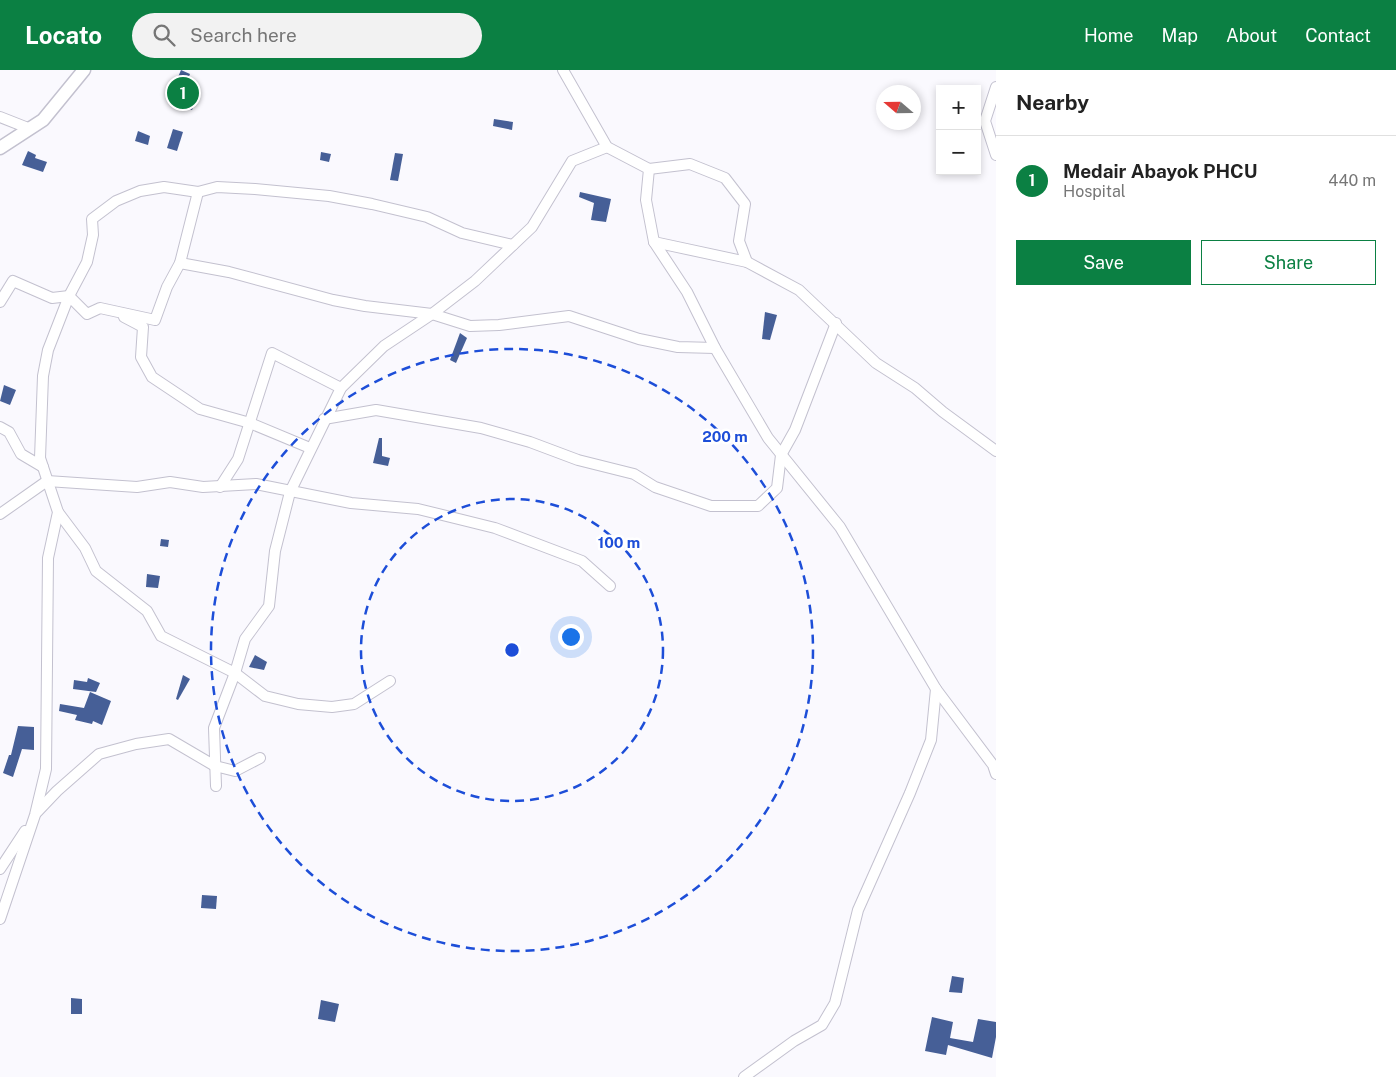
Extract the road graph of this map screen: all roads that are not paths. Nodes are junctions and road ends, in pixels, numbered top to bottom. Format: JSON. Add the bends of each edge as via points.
{"nodes":[{"id":1,"x":84,"y":70,"type":"edge"},
{"id":2,"x":563,"y":70,"type":"edge"},
{"id":3,"x":996,"y":87,"type":"edge"},
{"id":4,"x":0,"y":116,"type":"edge"},
{"id":5,"x":28,"y":128,"type":"junction"},
{"id":6,"x":607,"y":147,"type":"junction"},
{"id":7,"x":0,"y":148,"type":"edge"},
{"id":8,"x":996,"y":154,"type":"edge"},
{"id":9,"x":649,"y":169,"type":"junction"},
{"id":10,"x":198,"y":192,"type":"junction"},
{"id":11,"x":654,"y":242,"type":"junction"},
{"id":12,"x":513,"y":245,"type":"junction"},
{"id":13,"x":747,"y":262,"type":"junction"},
{"id":14,"x":180,"y":263,"type":"junction"},
{"id":15,"x":68,"y":296,"type":"junction"},
{"id":16,"x":0,"y":302,"type":"edge"},
{"id":17,"x":100,"y":308,"type":"junction"},
{"id":18,"x":432,"y":314,"type":"junction"},
{"id":19,"x":836,"y":324,"type":"junction"},
{"id":20,"x":715,"y":348,"type":"junction"},
{"id":21,"x":341,"y":388,"type":"junction"},
{"id":22,"x":324,"y":419,"type":"junction"},
{"id":23,"x":250,"y":423,"type":"junction"},
{"id":24,"x":0,"y":427,"type":"edge"},
{"id":25,"x":310,"y":448,"type":"junction"},
{"id":26,"x":996,"y":451,"type":"edge"},
{"id":27,"x":782,"y":455,"type":"junction"},
{"id":28,"x":43,"y":467,"type":"junction"},
{"id":29,"x":47,"y":481,"type":"junction"},
{"id":30,"x":220,"y":487,"type":"junction"},
{"id":31,"x":290,"y":492,"type":"junction"},
{"id":32,"x":58,"y":512,"type":"junction"},
{"id":33,"x":0,"y":514,"type":"edge"},
{"id":34,"x":610,"y":586,"type":"dead end"},
{"id":35,"x":235,"y":673,"type":"junction"},
{"id":36,"x":390,"y":681,"type":"dead end"},
{"id":37,"x":936,"y":688,"type":"junction"},
{"id":38,"x":260,"y":758,"type":"dead end"},
{"id":39,"x":215,"y":766,"type":"junction"},
{"id":40,"x":996,"y":774,"type":"edge"},
{"id":41,"x":216,"y":786,"type":"dead end"},
{"id":42,"x":35,"y":814,"type":"junction"},
{"id":43,"x":0,"y":869,"type":"edge"},
{"id":44,"x":0,"y":919,"type":"edge"},
{"id":45,"x":744,"y":1077,"type":"edge"}],
"edges":[{"from":1,"to":5,"type":"street","via":[[43,120]]},
{"from":2,"to":6,"type":"street"},
{"from":3,"to":8,"type":"street","via":[[985,121]]},
{"from":4,"to":5,"type":"street"},
{"from":5,"to":7,"type":"street"},
{"from":6,"to":9,"type":"street"},
{"from":6,"to":12,"type":"street","via":[[572,161],[532,227]]},
{"from":9,"to":11,"type":"street","via":[[646,200]]},
{"from":9,"to":13,"type":"street","via":[[690,164],[725,178],[746,204],[739,241]]},
{"from":10,"to":12,"type":"street","via":[[217,187],[329,196],[426,217],[462,232]]},
{"from":10,"to":14,"type":"street"},
{"from":10,"to":15,"type":"street","via":[[164,187],[140,191],[116,202],[92,219],[93,235],[87,262]]},
{"from":11,"to":13,"type":"street"},
{"from":11,"to":20,"type":"street","via":[[687,292]]},
{"from":12,"to":18,"type":"street","via":[[475,281]]},
{"from":13,"to":19,"type":"street","via":[[799,290]]},
{"from":14,"to":17,"type":"street","via":[[155,320]]},
{"from":14,"to":18,"type":"street","via":[[365,306]]},
{"from":15,"to":16,"type":"street","via":[[52,298],[13,281]]},
{"from":15,"to":17,"type":"street","via":[[87,314]]},
{"from":15,"to":28,"type":"street","via":[[48,350],[43,376],[40,458]]},
{"from":17,"to":23,"type":"street","via":[[143,326],[142,356],[152,377],[200,409]]},
{"from":18,"to":20,"type":"street","via":[[470,326],[569,316],[678,348]]},
{"from":18,"to":21,"type":"street","via":[[384,346]]},
{"from":19,"to":26,"type":"street","via":[[876,363]]},
{"from":19,"to":27,"type":"street"},
{"from":20,"to":27,"type":"street","via":[[768,438]]},
{"from":21,"to":22,"type":"street"},
{"from":21,"to":23,"type":"street","via":[[272,353]]},
{"from":22,"to":25,"type":"street"},
{"from":22,"to":27,"type":"street","via":[[376,410],[481,428],[578,460],[634,474],[655,486],[711,506],[758,506],[777,488]]},
{"from":23,"to":25,"type":"street"},
{"from":23,"to":30,"type":"street","via":[[238,459]]},
{"from":24,"to":28,"type":"street","via":[[9,432],[22,454]]},
{"from":25,"to":31,"type":"street"},
{"from":27,"to":37,"type":"street","via":[[840,527]]},
{"from":28,"to":29,"type":"street"},
{"from":29,"to":30,"type":"street","via":[[137,487],[170,482]]},
{"from":29,"to":32,"type":"street"},
{"from":29,"to":33,"type":"street"},
{"from":30,"to":31,"type":"street","via":[[256,484]]},
{"from":31,"to":34,"type":"street","via":[[351,503],[418,509],[495,528],[582,561]]},
{"from":31,"to":35,"type":"street","via":[[275,551],[269,606],[245,639]]},
{"from":32,"to":35,"type":"street","via":[[85,548],[96,571],[147,611],[161,636]]},
{"from":32,"to":42,"type":"street","via":[[48,558],[46,769]]},
{"from":35,"to":36,"type":"street","via":[[265,696],[298,704],[332,707],[354,704]]},
{"from":35,"to":39,"type":"street","via":[[214,728]]},
{"from":37,"to":40,"type":"street","via":[[993,765]]},
{"from":37,"to":45,"type":"street","via":[[931,740],[858,910],[835,1003],[822,1025]]},
{"from":38,"to":39,"type":"street","via":[[235,771]]},
{"from":39,"to":41,"type":"street"},
{"from":39,"to":42,"type":"street","via":[[169,739],[136,744],[99,754]]},
{"from":42,"to":43,"type":"street"},
{"from":42,"to":44,"type":"street"}]}
